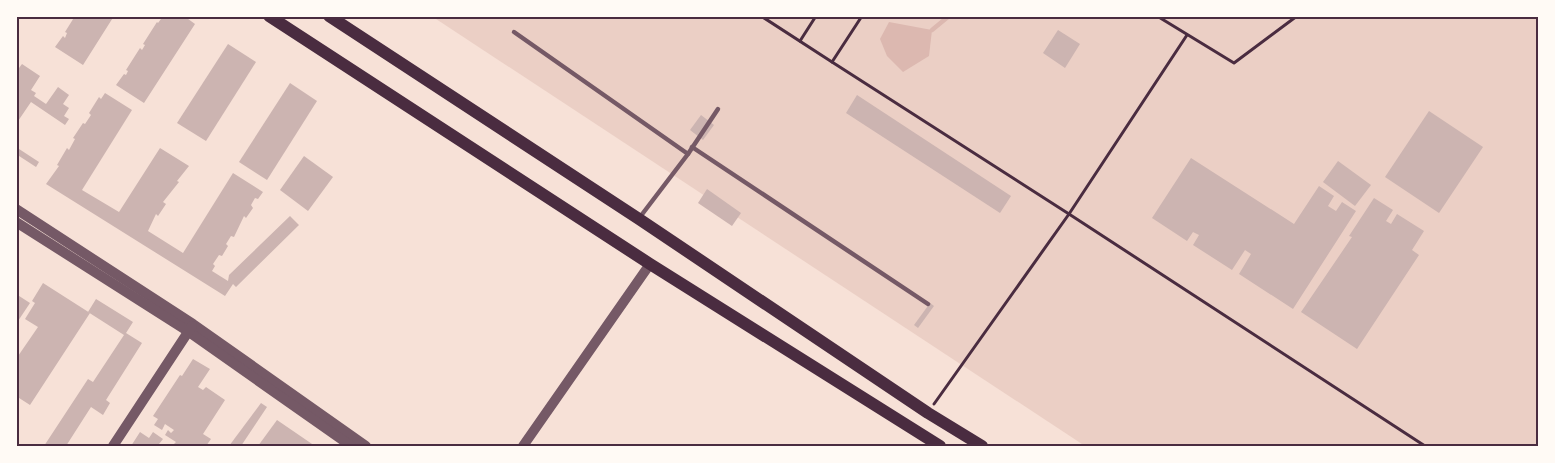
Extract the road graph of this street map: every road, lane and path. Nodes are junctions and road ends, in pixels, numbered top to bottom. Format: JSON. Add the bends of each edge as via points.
{"nodes":[{"id":1,"x":269,"y":16,"type":"edge"},
{"id":2,"x":329,"y":16,"type":"edge"},
{"id":3,"x":761,"y":16,"type":"edge"},
{"id":4,"x":816,"y":16,"type":"edge"},
{"id":5,"x":862,"y":16,"type":"edge"},
{"id":6,"x":1157,"y":16,"type":"edge"},
{"id":7,"x":1297,"y":16,"type":"edge"},
{"id":8,"x":514,"y":32,"type":"dead end"},
{"id":9,"x":1187,"y":35,"type":"junction"},
{"id":10,"x":800,"y":41,"type":"junction"},
{"id":11,"x":832,"y":62,"type":"junction"},
{"id":12,"x":718,"y":110,"type":"dead end"},
{"id":13,"x":692,"y":147,"type":"junction"},
{"id":14,"x":687,"y":154,"type":"junction"},
{"id":15,"x":16,"y":209,"type":"edge"},
{"id":16,"x":1069,"y":214,"type":"junction"},
{"id":17,"x":639,"y":219,"type":"junction"},
{"id":18,"x":16,"y":222,"type":"edge"},
{"id":19,"x":650,"y":264,"type":"junction"},
{"id":20,"x":928,"y":304,"type":"dead end"},
{"id":21,"x":191,"y":328,"type":"junction"},
{"id":22,"x":928,"y":413,"type":"junction"},
{"id":23,"x":113,"y":447,"type":"edge"},
{"id":24,"x":351,"y":447,"type":"edge"},
{"id":25,"x":366,"y":447,"type":"edge"},
{"id":26,"x":524,"y":447,"type":"edge"},
{"id":27,"x":940,"y":447,"type":"edge"},
{"id":28,"x":982,"y":447,"type":"edge"},
{"id":29,"x":1425,"y":447,"type":"edge"}],
"edges":[{"from":1,"to":19,"type":"main road"},
{"from":2,"to":17,"type":"main road"},
{"from":3,"to":10,"type":"path"},
{"from":4,"to":10,"type":"path"},
{"from":5,"to":11,"type":"path"},
{"from":6,"to":9,"type":"path"},
{"from":7,"to":9,"type":"path","via":[[1234,63]]},
{"from":8,"to":14,"type":"lane"},
{"from":9,"to":16,"type":"path"},
{"from":10,"to":11,"type":"path"},
{"from":11,"to":16,"type":"path"},
{"from":12,"to":13,"type":"lane"},
{"from":13,"to":14,"type":"lane"},
{"from":13,"to":20,"type":"lane"},
{"from":14,"to":17,"type":"lane"},
{"from":15,"to":21,"type":"street"},
{"from":16,"to":22,"type":"path"},
{"from":16,"to":29,"type":"path"},
{"from":17,"to":22,"type":"main road"},
{"from":18,"to":21,"type":"street"},
{"from":19,"to":26,"type":"street"},
{"from":19,"to":27,"type":"main road"},
{"from":21,"to":23,"type":"street"},
{"from":21,"to":24,"type":"street"},
{"from":21,"to":25,"type":"street"},
{"from":22,"to":28,"type":"main road"}]}
